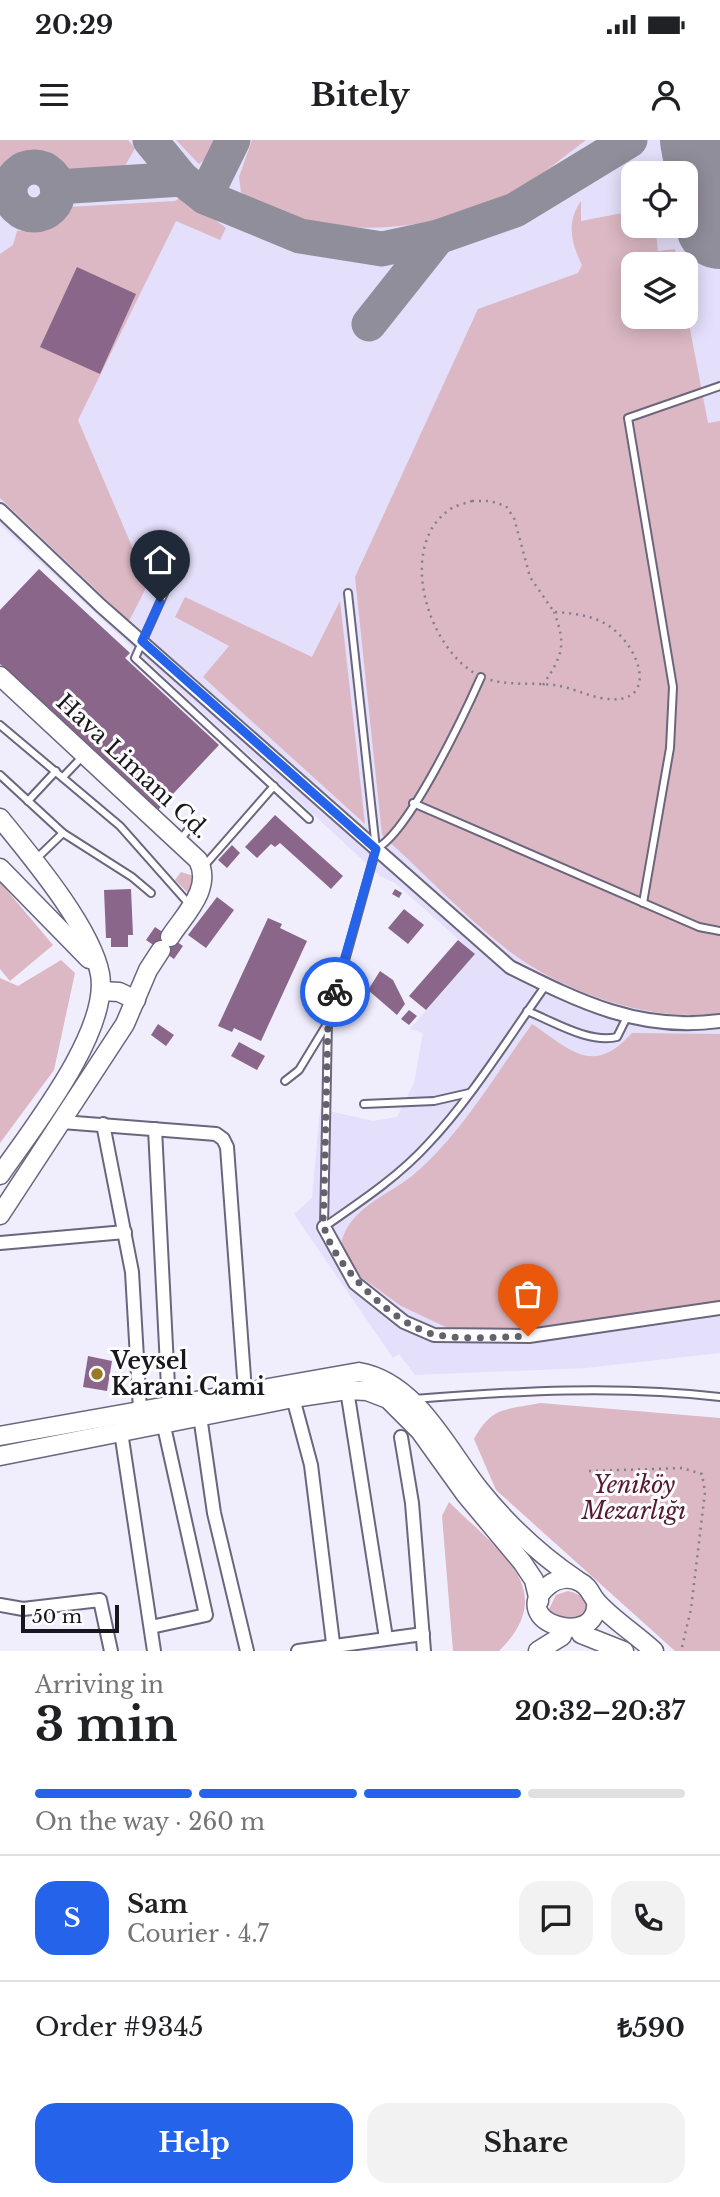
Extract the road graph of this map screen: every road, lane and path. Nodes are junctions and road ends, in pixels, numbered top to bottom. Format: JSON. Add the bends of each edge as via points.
{"nodes":[{"id":1,"x":720,"y":386,"type":"edge"},
{"id":2,"x":0,"y":510,"type":"edge"},
{"id":3,"x":169,"y":582,"type":"dead end"},
{"id":4,"x":348,"y":593,"type":"dead end"},
{"id":5,"x":554,"y":612,"type":"junction"},
{"id":6,"x":142,"y":641,"type":"junction"},
{"id":7,"x":0,"y":676,"type":"edge"},
{"id":8,"x":481,"y":677,"type":"junction"},
{"id":9,"x":543,"y":685,"type":"junction"},
{"id":10,"x":0,"y":725,"type":"edge"},
{"id":11,"x":85,"y":755,"type":"junction"},
{"id":12,"x":56,"y":771,"type":"junction"},
{"id":13,"x":0,"y":775,"type":"edge"},
{"id":14,"x":64,"y":776,"type":"junction"},
{"id":15,"x":274,"y":786,"type":"junction"},
{"id":16,"x":28,"y":801,"type":"junction"},
{"id":17,"x":413,"y":803,"type":"junction"},
{"id":18,"x":0,"y":818,"type":"edge"},
{"id":19,"x":309,"y":820,"type":"dead end"},
{"id":20,"x":192,"y":825,"type":"dead end"},
{"id":21,"x":63,"y":833,"type":"junction"},
{"id":22,"x":178,"y":841,"type":"junction"},
{"id":23,"x":376,"y":849,"type":"junction"},
{"id":24,"x":34,"y":862,"type":"junction"},
{"id":25,"x":202,"y":867,"type":"junction"},
{"id":26,"x":0,"y":868,"type":"edge"},
{"id":27,"x":151,"y":893,"type":"dead end"},
{"id":28,"x":643,"y":903,"type":"junction"},
{"id":29,"x":191,"y":905,"type":"junction"},
{"id":30,"x":720,"y":931,"type":"edge"},
{"id":31,"x":97,"y":966,"type":"junction"},
{"id":32,"x":545,"y":985,"type":"junction"},
{"id":33,"x":101,"y":991,"type":"junction"},
{"id":34,"x":136,"y":1000,"type":"junction"},
{"id":35,"x":527,"y":1011,"type":"junction"},
{"id":36,"x":627,"y":1017,"type":"junction"},
{"id":37,"x":720,"y":1021,"type":"edge"},
{"id":38,"x":328,"y":1022,"type":"junction"},
{"id":39,"x":285,"y":1081,"type":"dead end"},
{"id":40,"x":469,"y":1093,"type":"junction"},
{"id":41,"x":364,"y":1104,"type":"dead end"},
{"id":42,"x":62,"y":1122,"type":"junction"},
{"id":43,"x":103,"y":1124,"type":"junction"},
{"id":44,"x":155,"y":1129,"type":"junction"},
{"id":45,"x":0,"y":1175,"type":"edge"},
{"id":46,"x":0,"y":1215,"type":"edge"},
{"id":47,"x":324,"y":1227,"type":"junction"},
{"id":48,"x":125,"y":1232,"type":"junction"},
{"id":49,"x":0,"y":1243,"type":"edge"},
{"id":50,"x":720,"y":1308,"type":"edge"},
{"id":51,"x":347,"y":1390,"type":"junction"},
{"id":52,"x":245,"y":1391,"type":"junction"},
{"id":53,"x":720,"y":1396,"type":"edge"},
{"id":54,"x":293,"y":1398,"type":"junction"},
{"id":55,"x":409,"y":1399,"type":"junction"},
{"id":56,"x":140,"y":1410,"type":"junction"},
{"id":57,"x":166,"y":1414,"type":"junction"},
{"id":58,"x":200,"y":1416,"type":"junction"},
{"id":59,"x":121,"y":1432,"type":"junction"},
{"id":60,"x":0,"y":1436,"type":"edge"},
{"id":61,"x":401,"y":1437,"type":"dead end"},
{"id":62,"x":0,"y":1456,"type":"edge"},
{"id":63,"x":589,"y":1471,"type":"dead end"},
{"id":64,"x":577,"y":1580,"type":"junction"},
{"id":65,"x":539,"y":1601,"type":"junction"},
{"id":66,"x":596,"y":1601,"type":"junction"},
{"id":67,"x":0,"y":1605,"type":"edge"},
{"id":68,"x":151,"y":1627,"type":"junction"},
{"id":69,"x":545,"y":1627,"type":"junction"},
{"id":70,"x":423,"y":1634,"type":"junction"},
{"id":71,"x":581,"y":1634,"type":"junction"},
{"id":72,"x":562,"y":1636,"type":"junction"},
{"id":73,"x":386,"y":1638,"type":"junction"},
{"id":74,"x":334,"y":1648,"type":"edge"},
{"id":75,"x":111,"y":1651,"type":"edge"},
{"id":76,"x":155,"y":1651,"type":"edge"},
{"id":77,"x":247,"y":1651,"type":"edge"},
{"id":78,"x":298,"y":1651,"type":"edge"},
{"id":79,"x":424,"y":1651,"type":"edge"},
{"id":80,"x":532,"y":1651,"type":"edge"},
{"id":81,"x":538,"y":1651,"type":"edge"},
{"id":82,"x":624,"y":1651,"type":"edge"},
{"id":83,"x":654,"y":1651,"type":"edge"},
{"id":84,"x":681,"y":1651,"type":"edge"}],
"edges":[{"from":1,"to":28,"type":"lane","via":[[628,418],[673,687],[670,748]]},
{"from":2,"to":6,"type":"street"},
{"from":3,"to":6,"type":"lane"},
{"from":4,"to":23,"type":"lane"},
{"from":5,"to":8,"type":"path","via":[[530,577],[514,518],[506,506],[472,501],[452,509],[429,539],[423,589],[431,622],[448,652]]},
{"from":5,"to":9,"type":"path","via":[[564,643]]},
{"from":5,"to":9,"type":"path","via":[[604,623],[622,636],[637,656],[639,684],[631,694],[616,699]]},
{"from":6,"to":15,"type":"lane","via":[[135,657]]},
{"from":6,"to":23,"type":"street"},
{"from":7,"to":11,"type":"main road","name":"Hava Limanı Cd."},
{"from":8,"to":9,"type":"path"},
{"from":8,"to":17,"type":"lane","via":[[455,735]]},
{"from":10,"to":12,"type":"lane"},
{"from":11,"to":14,"type":"lane"},
{"from":11,"to":22,"type":"main road","name":"Hava Limanı Cd."},
{"from":12,"to":14,"type":"lane"},
{"from":12,"to":16,"type":"lane"},
{"from":13,"to":16,"type":"lane"},
{"from":14,"to":29,"type":"lane","via":[[120,827]]},
{"from":15,"to":19,"type":"lane"},
{"from":15,"to":25,"type":"lane"},
{"from":16,"to":21,"type":"lane"},
{"from":17,"to":23,"type":"lane","via":[[385,844]]},
{"from":17,"to":28,"type":"lane"},
{"from":18,"to":24,"type":"main road"},
{"from":20,"to":22,"type":"lane"},
{"from":21,"to":24,"type":"lane"},
{"from":21,"to":27,"type":"lane"},
{"from":22,"to":25,"type":"main road","name":"Hava Limanı Cd."},
{"from":23,"to":32,"type":"street","via":[[510,967]]},
{"from":23,"to":38,"type":"lane"},
{"from":24,"to":31,"type":"main road","via":[[74,920]]},
{"from":25,"to":29,"type":"main road","name":"Hava Limanı Cd.","via":[[203,887]]},
{"from":26,"to":31,"type":"main road"},
{"from":28,"to":30,"type":"lane"},
{"from":29,"to":34,"type":"main road","name":"Hava Limanı Cd.","via":[[148,970]]},
{"from":31,"to":33,"type":"main road"},
{"from":32,"to":35,"type":"lane"},
{"from":32,"to":36,"type":"street"},
{"from":33,"to":34,"type":"main road","via":[[119,992]]},
{"from":33,"to":45,"type":"main road","via":[[83,1049]]},
{"from":34,"to":42,"type":"main road","name":"Hava Limanı Cd."},
{"from":35,"to":36,"type":"lane","via":[[608,1039],[617,1037]]},
{"from":35,"to":40,"type":"lane"},
{"from":36,"to":37,"type":"street","via":[[686,1026]]},
{"from":38,"to":39,"type":"lane","via":[[299,1070]]},
{"from":38,"to":47,"type":"lane"},
{"from":40,"to":41,"type":"lane","via":[[434,1101]]},
{"from":40,"to":47,"type":"lane","via":[[428,1144],[386,1183]]},
{"from":42,"to":43,"type":"street"},
{"from":42,"to":46,"type":"main road","name":"Hava Limanı Cd."},
{"from":43,"to":44,"type":"street"},
{"from":43,"to":48,"type":"street"},
{"from":44,"to":52,"type":"street","via":[[216,1134],[227,1147]]},
{"from":44,"to":57,"type":"street"},
{"from":47,"to":50,"type":"street","via":[[355,1283],[404,1322],[434,1335],[528,1336]]},
{"from":48,"to":49,"type":"street"},
{"from":48,"to":56,"type":"street","via":[[132,1272]]},
{"from":51,"to":54,"type":"main road"},
{"from":51,"to":65,"type":"main road","via":[[388,1399],[420,1431],[522,1562],[534,1580]]},
{"from":51,"to":73,"type":"street"},
{"from":52,"to":55,"type":"main road","via":[[359,1372],[387,1381]]},
{"from":52,"to":57,"type":"main road"},
{"from":53,"to":55,"type":"lane","via":[[674,1391],[505,1392]]},
{"from":54,"to":58,"type":"main road"},
{"from":54,"to":74,"type":"street","via":[[310,1465]]},
{"from":55,"to":64,"type":"main road","via":[[513,1526]]},
{"from":56,"to":57,"type":"main road"},
{"from":56,"to":60,"type":"main road"},
{"from":57,"to":58,"type":"main road"},
{"from":57,"to":59,"type":"main road"},
{"from":57,"to":68,"type":"street","via":[[206,1615]]},
{"from":58,"to":77,"type":"street","via":[[214,1513]]},
{"from":59,"to":62,"type":"main road"},
{"from":59,"to":68,"type":"street"},
{"from":61,"to":70,"type":"street","via":[[412,1503]]},
{"from":63,"to":84,"type":"path","via":[[682,1468],[702,1474],[705,1492],[691,1609]]},
{"from":64,"to":65,"type":"main road","via":[[558,1580]]},
{"from":64,"to":66,"type":"main road"},
{"from":65,"to":69,"type":"main road"},
{"from":66,"to":71,"type":"main road","via":[[594,1620]]},
{"from":66,"to":83,"type":"main road"},
{"from":67,"to":75,"type":"street","via":[[23,1609],[100,1600]]},
{"from":68,"to":76,"type":"street"},
{"from":69,"to":72,"type":"main road"},
{"from":69,"to":80,"type":"main road"},
{"from":70,"to":73,"type":"street"},
{"from":70,"to":79,"type":"street"},
{"from":71,"to":72,"type":"main road"},
{"from":71,"to":82,"type":"main road"},
{"from":72,"to":81,"type":"main road"},
{"from":73,"to":74,"type":"street"},
{"from":74,"to":78,"type":"street"}]}
